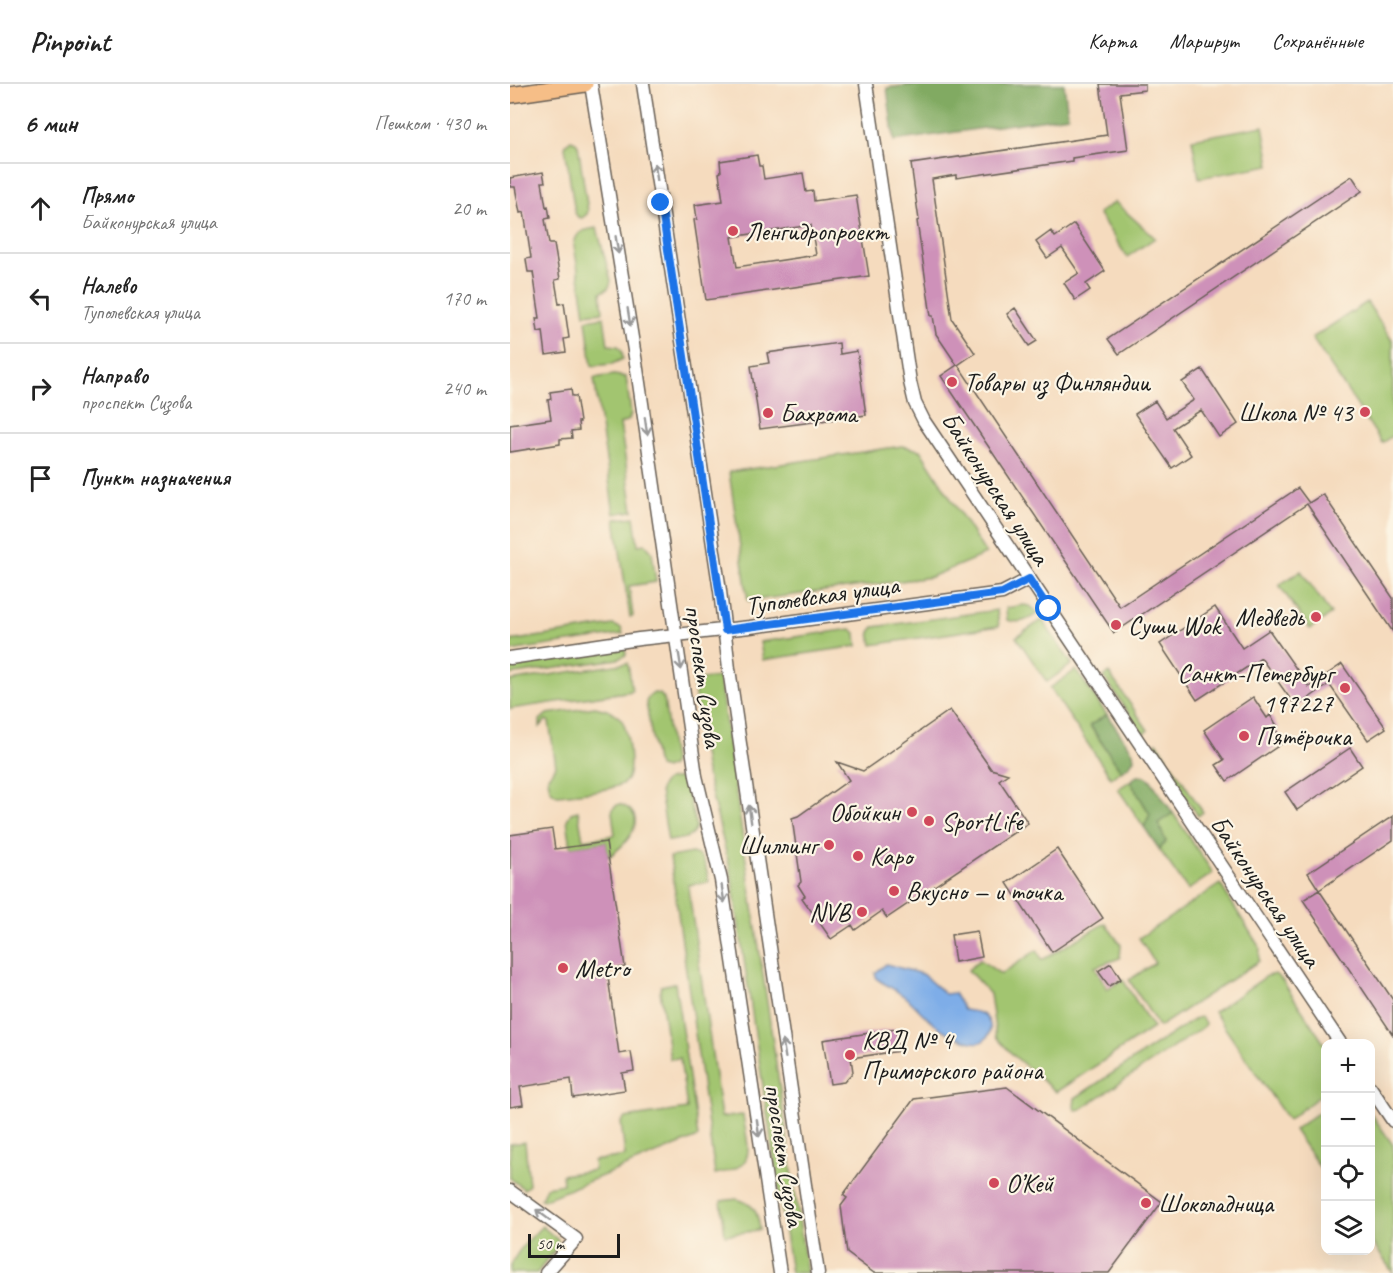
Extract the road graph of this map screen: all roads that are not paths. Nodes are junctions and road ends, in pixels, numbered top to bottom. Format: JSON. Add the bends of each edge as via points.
{"nodes":[{"id":1,"x":585,"y":84,"type":"edge"},
{"id":2,"x":591,"y":84,"type":"edge"},
{"id":3,"x":643,"y":84,"type":"edge"},
{"id":4,"x":866,"y":84,"type":"edge"},
{"id":5,"x":510,"y":95,"type":"edge"},
{"id":6,"x":1029,"y":579,"type":"junction"},
{"id":7,"x":725,"y":630,"type":"junction"},
{"id":8,"x":676,"y":635,"type":"junction"},
{"id":9,"x":510,"y":658,"type":"edge"},
{"id":10,"x":1338,"y":1039,"type":"edge"},
{"id":11,"x":1375,"y":1093,"type":"edge"},
{"id":12,"x":1393,"y":1121,"type":"edge"},
{"id":13,"x":510,"y":1191,"type":"edge"},
{"id":14,"x":546,"y":1273,"type":"edge"},
{"id":15,"x":780,"y":1273,"type":"edge"},
{"id":16,"x":818,"y":1273,"type":"edge"}],
"edges":[{"from":1,"to":5,"type":"main road"},
{"from":2,"to":8,"type":"street","name":"проспект Сизова","one_way":true},
{"from":7,"to":3,"type":"street","name":"проспект Сизова","one_way":true},
{"from":4,"to":6,"type":"street","name":"Байконурская улица","via":[[915,403],[931,434]]},
{"from":6,"to":7,"type":"street","name":"Туполевская улица","via":[[1002,593]]},
{"from":6,"to":10,"type":"street","name":"Байконурская улица"},
{"from":7,"to":8,"type":"street","name":"Туполевская улица"},
{"from":16,"to":7,"type":"street","name":"проспект Сизова","one_way":true},
{"from":8,"to":9,"type":"street","name":"Туполевская улица"},
{"from":8,"to":15,"type":"street","name":"проспект Сизова","one_way":true,"via":[[696,776],[721,880]]},
{"from":11,"to":12,"type":"street"},
{"from":14,"to":13,"type":"street","one_way":true,"via":[[576,1239]]}]}
